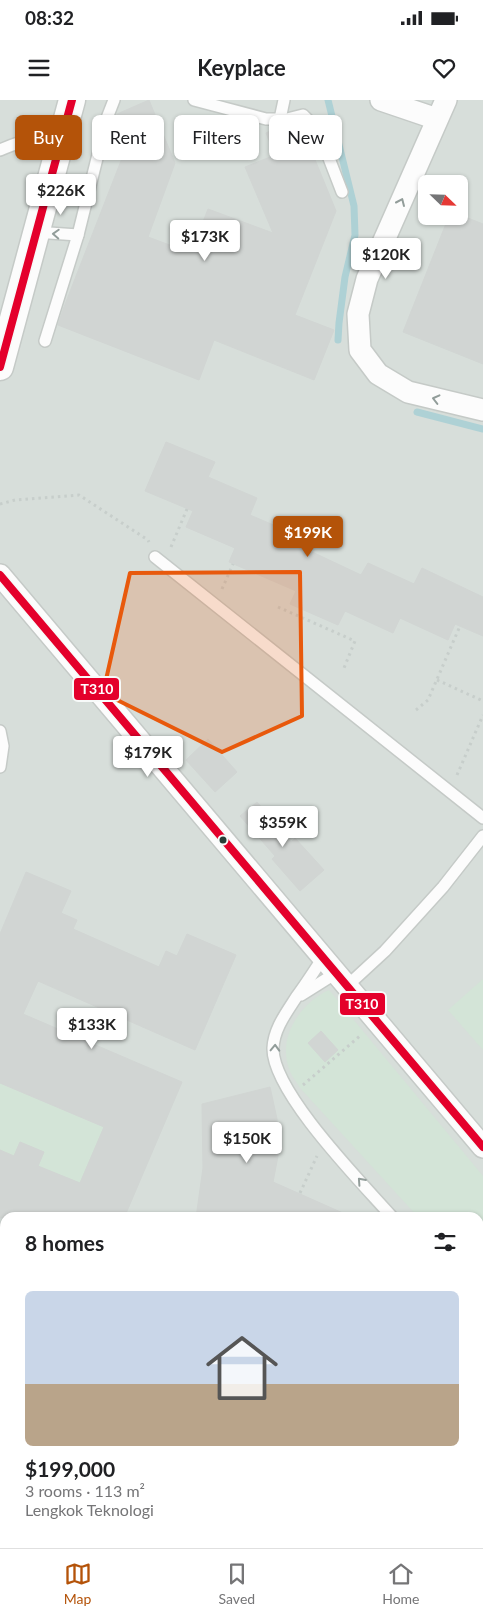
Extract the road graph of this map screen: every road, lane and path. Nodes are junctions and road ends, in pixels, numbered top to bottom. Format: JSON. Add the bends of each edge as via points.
{"nodes":[{"id":1,"x":72,"y":100,"type":"edge"},
{"id":2,"x":114,"y":100,"type":"edge"},
{"id":3,"x":194,"y":100,"type":"edge"},
{"id":4,"x":284,"y":100,"type":"edge"},
{"id":5,"x":381,"y":100,"type":"edge"},
{"id":6,"x":446,"y":100,"type":"edge"},
{"id":7,"x":68,"y":115,"type":"edge"},
{"id":8,"x":281,"y":115,"type":"edge"},
{"id":9,"x":269,"y":119,"type":"edge"},
{"id":10,"x":437,"y":119,"type":"junction"},
{"id":11,"x":15,"y":143,"type":"edge"},
{"id":12,"x":0,"y":150,"type":"edge"},
{"id":13,"x":55,"y":160,"type":"edge"},
{"id":14,"x":330,"y":160,"type":"edge"},
{"id":15,"x":342,"y":192,"type":"dead end"},
{"id":16,"x":35,"y":232,"type":"junction"},
{"id":17,"x":78,"y":235,"type":"junction"},
{"id":18,"x":6,"y":319,"type":"edge"},
{"id":19,"x":45,"y":341,"type":"dead end"},
{"id":20,"x":0,"y":367,"type":"edge"},
{"id":21,"x":483,"y":410,"type":"edge"},
{"id":22,"x":0,"y":504,"type":"edge"},
{"id":23,"x":187,"y":509,"type":"dead end"},
{"id":24,"x":175,"y":538,"type":"dead end"},
{"id":25,"x":155,"y":557,"type":"joint"},
{"id":26,"x":233,"y":564,"type":"dead end"},
{"id":27,"x":0,"y":575,"type":"edge"},
{"id":28,"x":224,"y":584,"type":"dead end"},
{"id":29,"x":278,"y":607,"type":"dead end"},
{"id":30,"x":460,"y":626,"type":"dead end"},
{"id":31,"x":344,"y":668,"type":"dead end"},
{"id":32,"x":437,"y":680,"type":"junction"},
{"id":33,"x":483,"y":701,"type":"edge"},
{"id":34,"x":416,"y":710,"type":"dead end"},
{"id":35,"x":483,"y":715,"type":"edge"},
{"id":36,"x":0,"y":731,"type":"edge"},
{"id":37,"x":0,"y":767,"type":"edge"},
{"id":38,"x":450,"y":791,"type":"junction"},
{"id":39,"x":483,"y":818,"type":"edge"},
{"id":40,"x":483,"y":836,"type":"edge"},
{"id":41,"x":335,"y":972,"type":"junction"},
{"id":42,"x":297,"y":997,"type":"junction"},
{"id":43,"x":376,"y":1022,"type":"junction"},
{"id":44,"x":306,"y":1082,"type":"dead end"},
{"id":45,"x":483,"y":1147,"type":"edge"},
{"id":46,"x":309,"y":1172,"type":"dead end"},
{"id":47,"x":300,"y":1193,"type":"dead end"},
{"id":48,"x":388,"y":1212,"type":"edge"}],
"edges":[{"from":1,"to":7,"type":"street"},
{"from":2,"to":17,"type":"lane"},
{"from":3,"to":9,"type":"lane"},
{"from":4,"to":8,"type":"lane"},
{"from":5,"to":10,"type":"street"},
{"from":6,"to":10,"type":"street"},
{"from":21,"to":10,"type":"street","one_way":true,"via":[[408,392],[378,374],[360,350],[358,314],[367,279]]},
{"from":11,"to":12,"type":"lane"},
{"from":13,"to":16,"type":"street"},
{"from":14,"to":15,"type":"lane"},
{"from":17,"to":16,"type":"lane","one_way":true},
{"from":16,"to":18,"type":"street"},
{"from":17,"to":19,"type":"lane"},
{"from":18,"to":20,"type":"street"},
{"from":22,"to":25,"type":"path","via":[[80,495],[148,540]]},
{"from":23,"to":24,"type":"path"},
{"from":25,"to":38,"type":"lane"},
{"from":26,"to":28,"type":"path"},
{"from":27,"to":41,"type":"street"},
{"from":29,"to":31,"type":"path","via":[[356,641]]},
{"from":30,"to":32,"type":"path"},
{"from":32,"to":33,"type":"path"},
{"from":32,"to":34,"type":"path","via":[[428,700]]},
{"from":35,"to":38,"type":"path"},
{"from":36,"to":37,"type":"lane","via":[[3,746]]},
{"from":38,"to":39,"type":"lane"},
{"from":40,"to":41,"type":"lane","via":[[386,951]]},
{"from":41,"to":42,"type":"lane"},
{"from":41,"to":42,"type":"lane"},
{"from":41,"to":43,"type":"street"},
{"from":48,"to":42,"type":"lane","one_way":true,"via":[[314,1129],[275,1066],[273,1048],[277,1030]]},
{"from":43,"to":44,"type":"path"},
{"from":43,"to":45,"type":"street"},
{"from":46,"to":47,"type":"path"}]}
